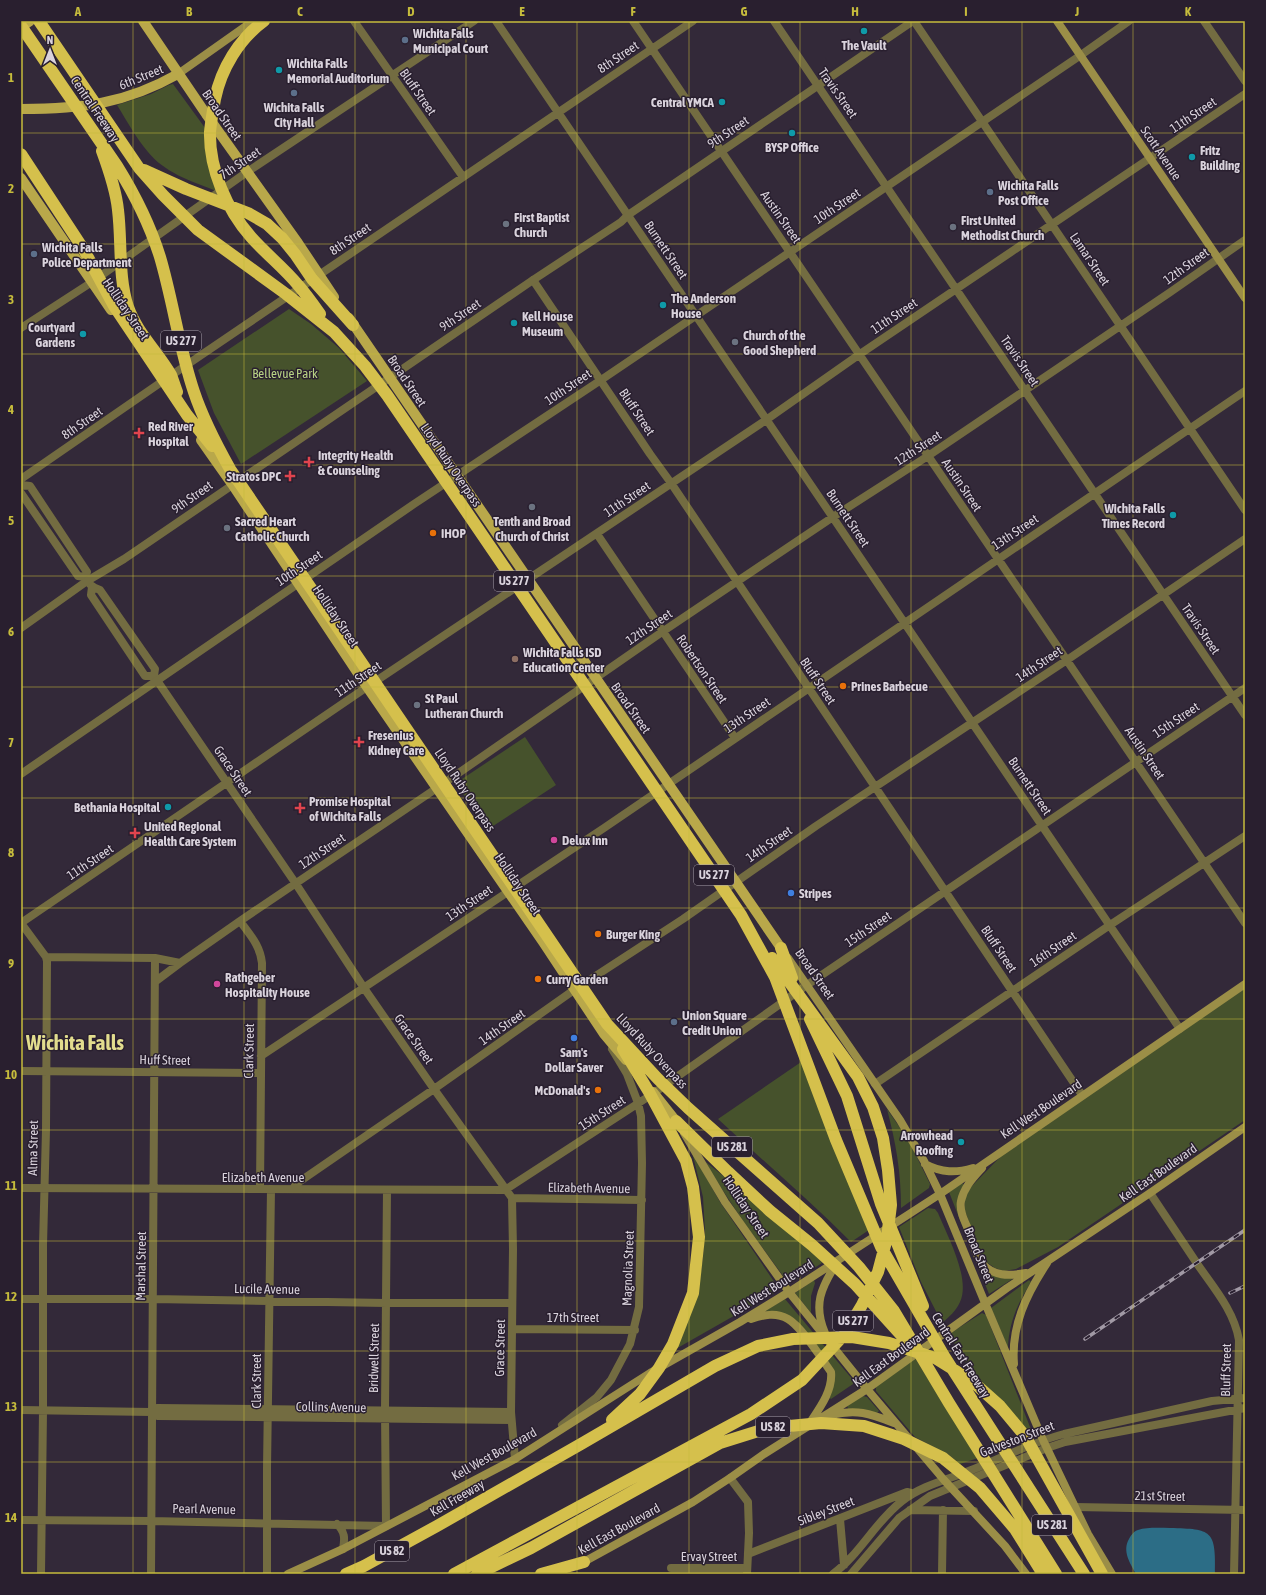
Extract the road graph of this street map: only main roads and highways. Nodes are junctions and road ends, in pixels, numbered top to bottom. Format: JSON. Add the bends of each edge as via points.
{"nodes":[{"id":1,"x":30,"y":21,"type":"edge"},
{"id":2,"x":39,"y":21,"type":"edge"},
{"id":3,"x":143,"y":21,"type":"edge"},
{"id":4,"x":253,"y":21,"type":"edge"},
{"id":5,"x":264,"y":21,"type":"edge"},
{"id":6,"x":1057,"y":21,"type":"edge"},
{"id":7,"x":21,"y":26,"type":"edge"},
{"id":8,"x":178,"y":74,"type":"junction"},
{"id":9,"x":21,"y":109,"type":"edge"},
{"id":10,"x":98,"y":138,"type":"junction"},
{"id":11,"x":21,"y":154,"type":"edge"},
{"id":12,"x":139,"y":168,"type":"junction"},
{"id":13,"x":21,"y":178,"type":"edge"},
{"id":14,"x":163,"y":195,"type":"joint"},
{"id":15,"x":142,"y":210,"type":"joint"},
{"id":16,"x":315,"y":277,"type":"junction"},
{"id":17,"x":1245,"y":298,"type":"edge"},
{"id":18,"x":353,"y":325,"type":"joint"},
{"id":19,"x":334,"y":332,"type":"junction"},
{"id":20,"x":186,"y":420,"type":"junction"},
{"id":21,"x":230,"y":469,"type":"junction"},
{"id":22,"x":741,"y":915,"type":"junction"},
{"id":23,"x":781,"y":948,"type":"joint"},
{"id":24,"x":1245,"y":984,"type":"edge"},
{"id":25,"x":802,"y":989,"type":"junction"},
{"id":26,"x":606,"y":1029,"type":"junction"},
{"id":27,"x":676,"y":1120,"type":"junction"},
{"id":28,"x":1245,"y":1126,"type":"edge"},
{"id":29,"x":836,"y":1140,"type":"joint"},
{"id":30,"x":989,"y":1159,"type":"junction"},
{"id":31,"x":925,"y":1164,"type":"junction"},
{"id":32,"x":978,"y":1167,"type":"junction"},
{"id":33,"x":940,"y":1194,"type":"junction"},
{"id":34,"x":1048,"y":1260,"type":"junction"},
{"id":35,"x":838,"y":1262,"type":"junction"},
{"id":36,"x":1032,"y":1271,"type":"junction"},
{"id":37,"x":789,"y":1292,"type":"junction"},
{"id":38,"x":985,"y":1303,"type":"junction"},
{"id":39,"x":740,"y":1322,"type":"junction"},
{"id":40,"x":831,"y":1345,"type":"junction"},
{"id":41,"x":1015,"y":1373,"type":"junction"},
{"id":42,"x":937,"y":1381,"type":"junction"},
{"id":43,"x":867,"y":1389,"type":"junction"},
{"id":44,"x":966,"y":1389,"type":"junction"},
{"id":45,"x":825,"y":1416,"type":"junction"},
{"id":46,"x":897,"y":1424,"type":"junction"},
{"id":47,"x":808,"y":1427,"type":"junction"},
{"id":48,"x":581,"y":1444,"type":"junction"},
{"id":49,"x":1007,"y":1494,"type":"junction"},
{"id":50,"x":584,"y":1562,"type":"junction"},
{"id":51,"x":474,"y":1570,"type":"edge"},
{"id":52,"x":288,"y":1574,"type":"edge"},
{"id":53,"x":346,"y":1574,"type":"edge"},
{"id":54,"x":454,"y":1574,"type":"edge"},
{"id":55,"x":541,"y":1574,"type":"edge"},
{"id":56,"x":559,"y":1574,"type":"edge"},
{"id":57,"x":1026,"y":1574,"type":"edge"},
{"id":58,"x":1043,"y":1574,"type":"edge"},
{"id":59,"x":1056,"y":1574,"type":"edge"},
{"id":60,"x":1084,"y":1574,"type":"edge"},
{"id":61,"x":1102,"y":1574,"type":"edge"},
{"id":62,"x":1112,"y":1574,"type":"edge"}],
"edges":[{"from":1,"to":7,"type":"main road"},
{"from":2,"to":12,"type":"highway","name":"Central Freeway"},
{"from":3,"to":8,"type":"main road","name":"Broad Street"},
{"from":4,"to":8,"type":"main road","name":"6th Street"},
{"from":5,"to":19,"type":"highway","via":[[244,40],[231,58],[216,92],[210,133],[214,165],[225,196],[239,222],[298,285]]},
{"from":6,"to":17,"type":"main road","name":"Scott Avenue"},
{"from":7,"to":10,"type":"highway","name":"Central Freeway"},
{"from":8,"to":9,"type":"main road","name":"6th Street","via":[[158,86],[113,101],[57,109]]},
{"from":8,"to":16,"type":"main road","name":"Broad Street","via":[[298,243]]},
{"from":10,"to":15,"type":"highway","name":"Central Freeway","number":"US 277","via":[[131,188]]},
{"from":10,"to":20,"type":"highway","via":[[116,196],[124,289],[129,308],[134,321],[171,376]]},
{"from":11,"to":21,"type":"highway","via":[[84,250],[114,306],[144,352],[187,415]]},
{"from":12,"to":14,"type":"highway","name":"Central Freeway","number":"US 277"},
{"from":12,"to":16,"type":"highway","via":[[248,212],[267,224],[282,238]]},
{"from":13,"to":20,"type":"main road","name":"Holliday Street"},
{"from":14,"to":19,"type":"highway","name":"Lloyd Ruby Overpass","number":"US 277","via":[[198,230]]},
{"from":15,"to":21,"type":"highway","name":"Lloyd Ruby Overpass","number":"US 277","via":[[160,255],[194,392],[215,442]]},
{"from":16,"to":18,"type":"highway"},
{"from":18,"to":23,"type":"main road","name":"Broad Street"},
{"from":19,"to":22,"type":"highway","name":"Lloyd Ruby Overpass","number":"US 277","via":[[387,395]]},
{"from":20,"to":26,"type":"main road","name":"Holliday Street","via":[[232,484],[574,990]]},
{"from":21,"to":26,"type":"highway","name":"Lloyd Ruby Overpass","number":"US 277"},
{"from":22,"to":29,"type":"highway","name":"Lloyd Ruby Overpass","number":"US 281","via":[[775,977]]},
{"from":22,"to":51,"type":"highway","number":"US 277","via":[[858,1077],[873,1107],[883,1138],[891,1205],[878,1272],[844,1335],[802,1380],[751,1414]]},
{"from":23,"to":25,"type":"highway"},
{"from":24,"to":30,"type":"main road","name":"Kell West Boulevard"},
{"from":25,"to":31,"type":"main road","name":"Broad Street","via":[[875,1084]]},
{"from":25,"to":44,"type":"highway","via":[[847,1096],[880,1204],[919,1298]]},
{"from":26,"to":27,"type":"main road","name":"Holliday Street"},
{"from":26,"to":42,"type":"highway","name":"Lloyd Ruby Overpass","number":"US 281","via":[[688,1108],[818,1223],[859,1267],[894,1311]]},
{"from":26,"to":48,"type":"highway","number":"US 277","via":[[649,1092],[686,1161],[697,1210],[699,1237],[693,1293],[673,1344],[640,1394]]},
{"from":27,"to":37,"type":"main road","name":"Holliday Street","via":[[725,1202]]},
{"from":27,"to":42,"type":"highway","via":[[770,1211],[855,1284]]},
{"from":28,"to":34,"type":"main road","name":"Kell East Boulevard"},
{"from":29,"to":44,"type":"highway","name":"Central East Freeway","number":"US 281","via":[[881,1248]]},
{"from":30,"to":32,"type":"main road","name":"Kell West Boulevard"},
{"from":30,"to":36,"type":"main road","via":[[965,1189],[961,1203],[980,1262],[1001,1275],[1011,1276]]},
{"from":31,"to":32,"type":"main road","via":[[934,1169],[959,1172]]},
{"from":31,"to":33,"type":"main road","name":"Broad Street"},
{"from":32,"to":33,"type":"main road","name":"Kell West Boulevard"},
{"from":33,"to":35,"type":"main road","name":"Kell West Boulevard"},
{"from":33,"to":38,"type":"main road","name":"Broad Street"},
{"from":34,"to":36,"type":"main road","name":"Kell East Boulevard"},
{"from":34,"to":41,"type":"main road","via":[[1020,1313],[1013,1350]]},
{"from":35,"to":37,"type":"main road","name":"Kell West Boulevard"},
{"from":35,"to":40,"type":"main road","via":[[824,1282],[820,1297],[821,1324]]},
{"from":36,"to":38,"type":"main road","name":"Kell East Boulevard"},
{"from":37,"to":39,"type":"main road","name":"Kell West Boulevard"},
{"from":37,"to":40,"type":"main road","name":"Holliday Street"},
{"from":38,"to":41,"type":"main road","name":"Broad Street"},
{"from":38,"to":43,"type":"main road","name":"Kell East Boulevard"},
{"from":39,"to":47,"type":"main road","via":[[764,1315],[788,1318],[799,1328],[831,1372],[829,1390]]},
{"from":39,"to":52,"type":"main road","name":"Kell West Boulevard","via":[[650,1373],[515,1458],[343,1549]]},
{"from":40,"to":43,"type":"main road","name":"Holliday Street"},
{"from":41,"to":62,"type":"main road","name":"Broad Street","via":[[1043,1440],[1088,1534]]},
{"from":42,"to":49,"type":"highway","number":"US 281"},
{"from":43,"to":45,"type":"main road","name":"Kell East Boulevard"},
{"from":43,"to":46,"type":"main road","name":"Holliday Street"},
{"from":44,"to":60,"type":"highway","name":"Central East Freeway","number":"US 281"},
{"from":45,"to":46,"type":"main road","via":[[853,1411],[877,1416]]},
{"from":45,"to":47,"type":"main road","name":"Kell East Boulevard"},
{"from":46,"to":57,"type":"main road","name":"Holliday Street","via":[[950,1487],[1005,1546]]},
{"from":47,"to":50,"type":"main road","name":"Kell East Boulevard","via":[[693,1502]]},
{"from":48,"to":53,"type":"highway","name":"Kell Freeway","number":"US 82"},
{"from":48,"to":61,"type":"highway","number":"US 82","via":[[714,1366],[758,1346],[793,1339],[852,1336],[889,1343],[935,1358],[972,1381],[1000,1406],[1025,1436]]},
{"from":49,"to":58,"type":"highway"},
{"from":49,"to":59,"type":"highway","number":"US 281"},
{"from":50,"to":55,"type":"highway"},
{"from":50,"to":56,"type":"main road","name":"Kell East Boulevard"},
{"from":51,"to":54,"type":"highway","number":"US 277"},
{"from":51,"to":58,"type":"highway","number":"US 82","via":[[531,1548],[720,1443],[768,1428],[821,1423],[864,1426],[904,1439],[943,1458],[980,1488],[1015,1529]]}]}
